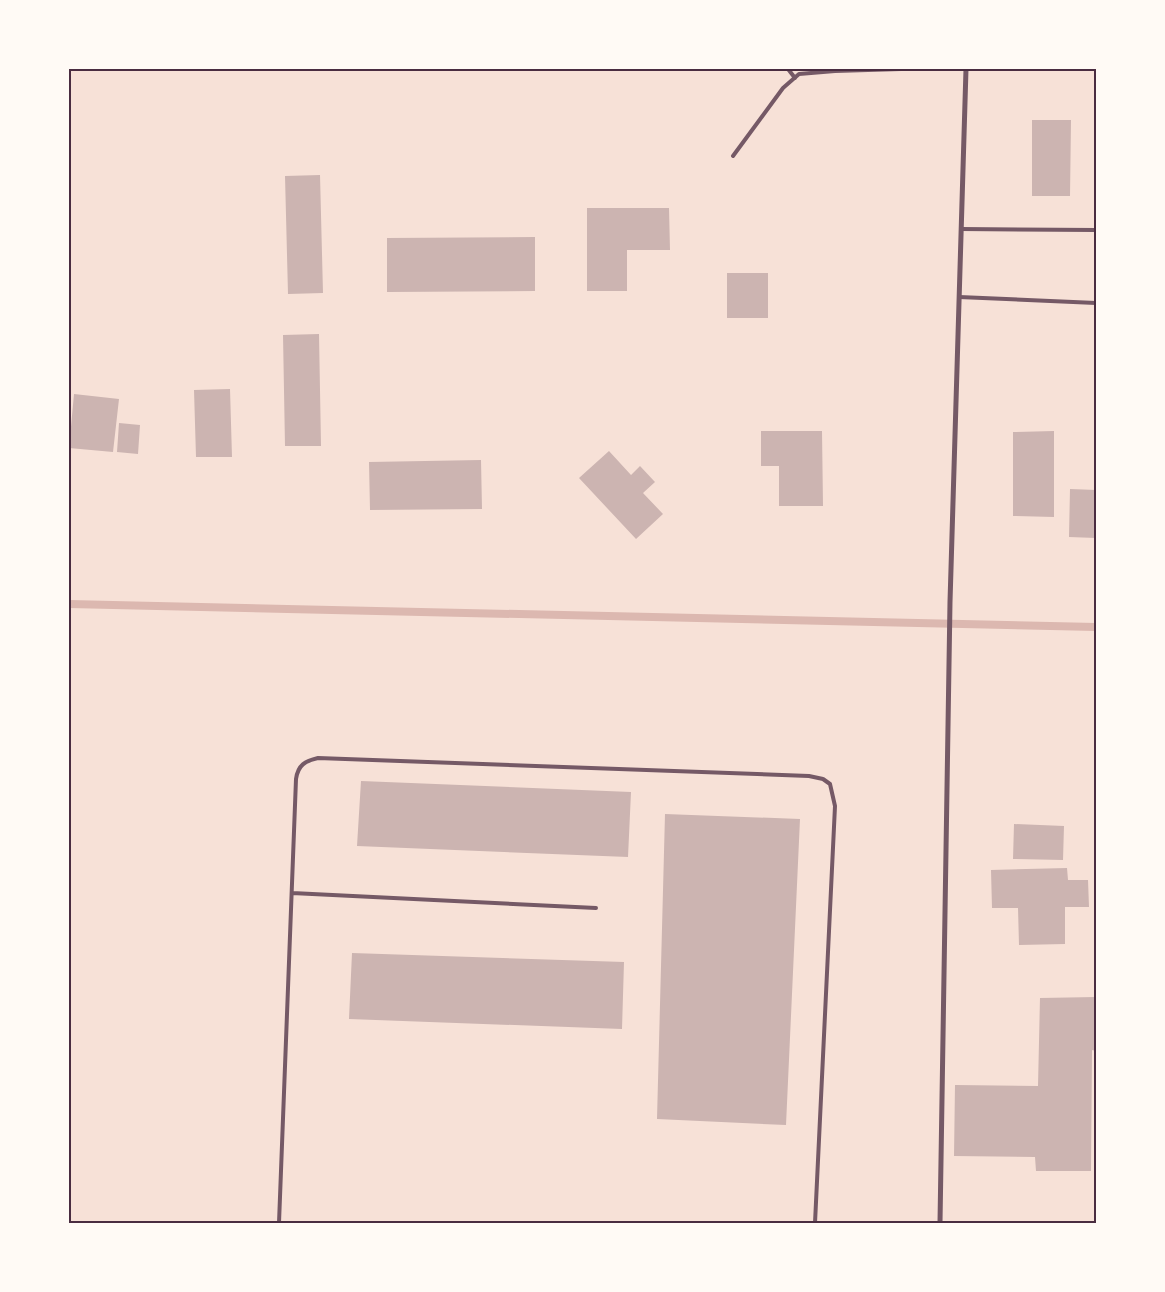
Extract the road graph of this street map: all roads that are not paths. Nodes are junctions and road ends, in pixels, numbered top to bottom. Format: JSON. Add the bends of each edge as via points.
{"nodes":[{"id":1,"x":788,"y":69,"type":"edge"},
{"id":2,"x":901,"y":69,"type":"edge"},
{"id":3,"x":966,"y":69,"type":"edge"},
{"id":4,"x":795,"y":78,"type":"junction"},
{"id":5,"x":733,"y":156,"type":"dead end"},
{"id":6,"x":962,"y":229,"type":"junction"},
{"id":7,"x":1096,"y":230,"type":"edge"},
{"id":8,"x":959,"y":297,"type":"junction"},
{"id":9,"x":1096,"y":303,"type":"edge"},
{"id":10,"x":1096,"y":407,"type":"edge"},
{"id":11,"x":1096,"y":424,"type":"edge"},
{"id":12,"x":292,"y":893,"type":"junction"},
{"id":13,"x":596,"y":908,"type":"dead end"},
{"id":14,"x":280,"y":1223,"type":"edge"},
{"id":15,"x":814,"y":1223,"type":"edge"},
{"id":16,"x":940,"y":1223,"type":"edge"}],
"edges":[{"from":1,"to":4,"type":"lane"},
{"from":2,"to":4,"type":"lane","via":[[799,74]]},
{"from":3,"to":6,"type":"street"},
{"from":4,"to":5,"type":"lane","via":[[783,88]]},
{"from":6,"to":7,"type":"lane"},
{"from":6,"to":8,"type":"street"},
{"from":8,"to":9,"type":"lane"},
{"from":8,"to":16,"type":"street","via":[[950,602]]},
{"from":10,"to":11,"type":"lane"},
{"from":12,"to":13,"type":"lane"},
{"from":12,"to":14,"type":"lane"},
{"from":12,"to":15,"type":"lane","via":[[296,779],[302,764],[318,758],[823,779],[830,784],[835,806]]}]}
